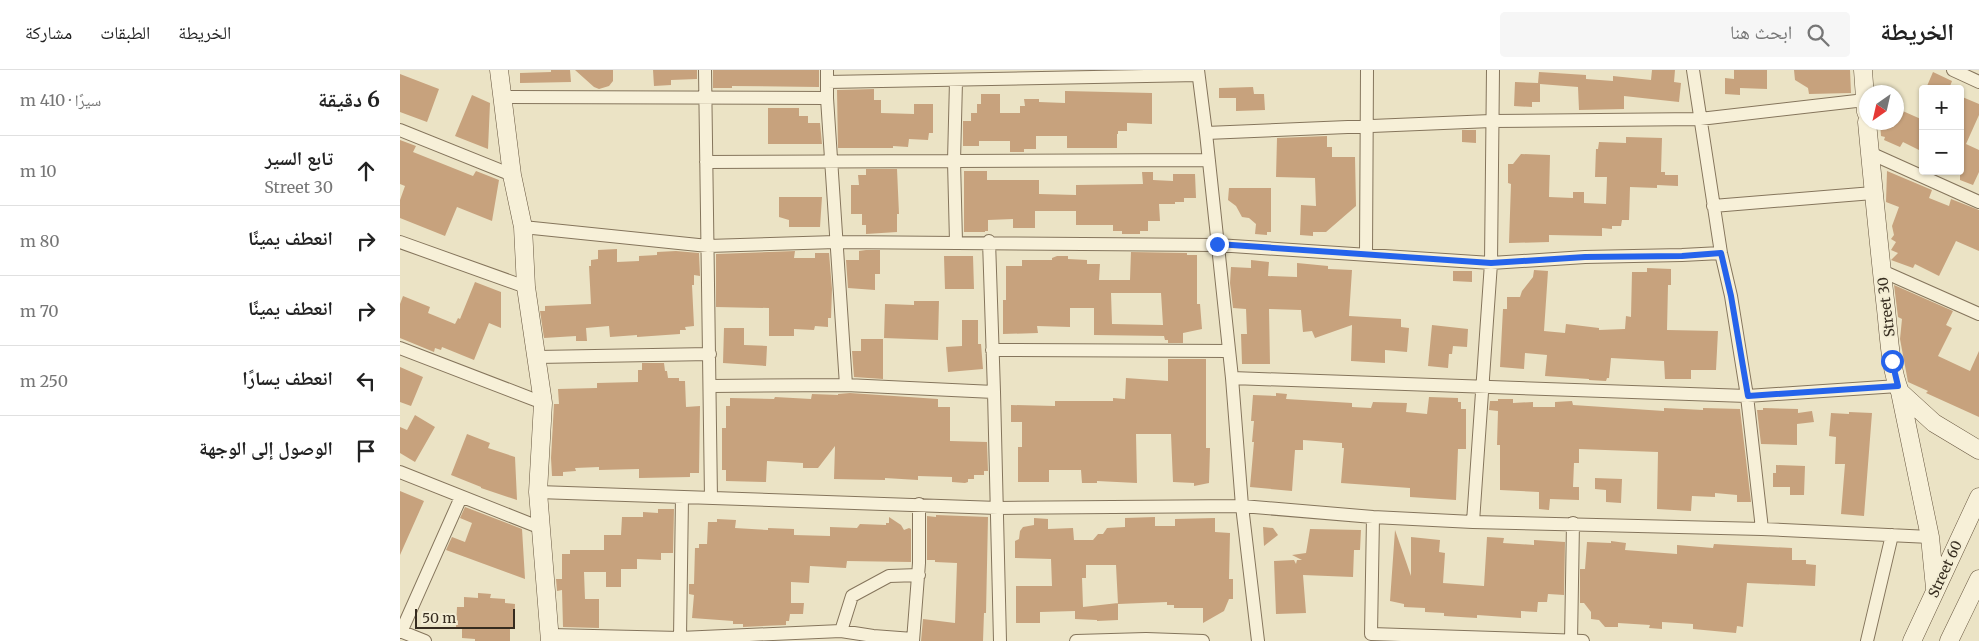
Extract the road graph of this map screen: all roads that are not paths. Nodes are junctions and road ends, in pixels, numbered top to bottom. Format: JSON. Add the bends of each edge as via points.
{"nodes":[{"id":1,"x":499,"y":70,"type":"edge"},
{"id":2,"x":705,"y":70,"type":"edge"},
{"id":3,"x":1367,"y":70,"type":"edge"},
{"id":4,"x":1492,"y":70,"type":"edge"},
{"id":5,"x":1693,"y":70,"type":"edge"},
{"id":6,"x":1863,"y":70,"type":"edge"},
{"id":7,"x":1953,"y":70,"type":"edge"},
{"id":8,"x":1198,"y":73,"type":"edge"},
{"id":9,"x":1966,"y":73,"type":"edge"},
{"id":10,"x":827,"y":76,"type":"edge"},
{"id":11,"x":916,"y":76,"type":"edge"},
{"id":12,"x":956,"y":81,"type":"junction"},
{"id":13,"x":1979,"y":82,"type":"edge"},
{"id":14,"x":1864,"y":85,"type":"edge"},
{"id":15,"x":502,"y":97,"type":"junction"},
{"id":16,"x":827,"y":98,"type":"junction"},
{"id":17,"x":705,"y":99,"type":"junction"},
{"id":18,"x":1859,"y":107,"type":"edge"},
{"id":19,"x":1700,"y":119,"type":"junction"},
{"id":20,"x":1491,"y":121,"type":"junction"},
{"id":21,"x":1366,"y":126,"type":"junction"},
{"id":22,"x":400,"y":130,"type":"edge"},
{"id":23,"x":1868,"y":130,"type":"edge"},
{"id":24,"x":1206,"y":133,"type":"junction"},
{"id":25,"x":1870,"y":153,"type":"junction"},
{"id":26,"x":1209,"y":160,"type":"junction"},
{"id":27,"x":954,"y":161,"type":"junction"},
{"id":28,"x":706,"y":162,"type":"junction"},
{"id":29,"x":832,"y":162,"type":"junction"},
{"id":30,"x":512,"y":175,"type":"junction"},
{"id":31,"x":1873,"y":193,"type":"junction"},
{"id":32,"x":1979,"y":202,"type":"edge"},
{"id":33,"x":1713,"y":206,"type":"junction"},
{"id":34,"x":523,"y":227,"type":"junction"},
{"id":35,"x":400,"y":242,"type":"edge"},
{"id":36,"x":836,"y":242,"type":"junction"},
{"id":37,"x":956,"y":242,"type":"junction"},
{"id":38,"x":989,"y":242,"type":"junction"},
{"id":39,"x":1217,"y":244,"type":"junction"},
{"id":40,"x":708,"y":246,"type":"junction"},
{"id":41,"x":1721,"y":253,"type":"junction"},
{"id":42,"x":1366,"y":255,"type":"junction"},
{"id":43,"x":1491,"y":263,"type":"junction"},
{"id":44,"x":1882,"y":271,"type":"junction"},
{"id":45,"x":526,"y":287,"type":"junction"},
{"id":46,"x":1979,"y":314,"type":"edge"},
{"id":47,"x":400,"y":348,"type":"edge"},
{"id":48,"x":992,"y":350,"type":"junction"},
{"id":49,"x":1229,"y":351,"type":"junction"},
{"id":50,"x":710,"y":354,"type":"junction"},
{"id":51,"x":537,"y":357,"type":"junction"},
{"id":52,"x":1232,"y":378,"type":"junction"},
{"id":53,"x":846,"y":385,"type":"junction"},
{"id":54,"x":711,"y":386,"type":"junction"},
{"id":55,"x":1481,"y":387,"type":"junction"},
{"id":56,"x":1899,"y":389,"type":"junction"},
{"id":57,"x":994,"y":392,"type":"junction"},
{"id":58,"x":1748,"y":396,"type":"junction"},
{"id":59,"x":543,"y":403,"type":"junction"},
{"id":60,"x":1979,"y":450,"type":"edge"},
{"id":61,"x":400,"y":472,"type":"edge"},
{"id":62,"x":538,"y":492,"type":"junction"},
{"id":63,"x":682,"y":497,"type":"junction"},
{"id":64,"x":1979,"y":497,"type":"edge"},
{"id":65,"x":461,"y":498,"type":"junction"},
{"id":66,"x":711,"y":498,"type":"junction"},
{"id":67,"x":919,"y":504,"type":"junction"},
{"id":68,"x":1242,"y":506,"type":"junction"},
{"id":69,"x":998,"y":508,"type":"junction"},
{"id":70,"x":1373,"y":517,"type":"junction"},
{"id":71,"x":1473,"y":522,"type":"junction"},
{"id":72,"x":1573,"y":523,"type":"junction"},
{"id":73,"x":541,"y":528,"type":"junction"},
{"id":74,"x":1762,"y":529,"type":"junction"},
{"id":75,"x":1892,"y":535,"type":"junction"},
{"id":76,"x":1930,"y":537,"type":"junction"},
{"id":77,"x":918,"y":575,"type":"junction"},
{"id":78,"x":1979,"y":579,"type":"edge"},
{"id":79,"x":1935,"y":588,"type":"junction"},
{"id":80,"x":841,"y":631,"type":"junction"},
{"id":81,"x":401,"y":632,"type":"edge"},
{"id":82,"x":550,"y":638,"type":"edge"},
{"id":83,"x":680,"y":638,"type":"junction"},
{"id":84,"x":1371,"y":638,"type":"edge"},
{"id":85,"x":729,"y":639,"type":"edge"},
{"id":86,"x":913,"y":640,"type":"edge"},
{"id":87,"x":1146,"y":640,"type":"edge"},
{"id":88,"x":1953,"y":640,"type":"edge"},
{"id":89,"x":425,"y":641,"type":"edge"},
{"id":90,"x":1000,"y":641,"type":"edge"},
{"id":91,"x":1076,"y":641,"type":"edge"},
{"id":92,"x":1203,"y":641,"type":"edge"},
{"id":93,"x":1258,"y":641,"type":"edge"},
{"id":94,"x":1571,"y":641,"type":"edge"},
{"id":95,"x":1583,"y":641,"type":"edge"},
{"id":96,"x":1866,"y":641,"type":"edge"},
{"id":97,"x":1912,"y":641,"type":"edge"}],
"edges":[{"from":1,"to":15,"type":"street"},
{"from":2,"to":17,"type":"street"},
{"from":3,"to":21,"type":"street"},
{"from":4,"to":20,"type":"street"},
{"from":5,"to":19,"type":"street"},
{"from":6,"to":14,"type":"street"},
{"from":7,"to":9,"type":"street"},
{"from":8,"to":12,"type":"street"},
{"from":8,"to":24,"type":"street"},
{"from":9,"to":13,"type":"street"},
{"from":10,"to":11,"type":"street"},
{"from":10,"to":16,"type":"street"},
{"from":11,"to":12,"type":"street"},
{"from":12,"to":27,"type":"street"},
{"from":15,"to":17,"type":"street"},
{"from":15,"to":30,"type":"street"},
{"from":16,"to":17,"type":"street"},
{"from":16,"to":29,"type":"street"},
{"from":17,"to":28,"type":"street"},
{"from":18,"to":19,"type":"street"},
{"from":19,"to":20,"type":"street"},
{"from":19,"to":33,"type":"street"},
{"from":20,"to":21,"type":"street"},
{"from":20,"to":43,"type":"street"},
{"from":21,"to":24,"type":"street"},
{"from":21,"to":42,"type":"street"},
{"from":22,"to":30,"type":"street"},
{"from":23,"to":25,"type":"street","name":"Street 30"},
{"from":24,"to":26,"type":"street"},
{"from":25,"to":31,"type":"street","name":"Street 30"},
{"from":25,"to":32,"type":"street"},
{"from":26,"to":27,"type":"street"},
{"from":26,"to":39,"type":"street"},
{"from":27,"to":29,"type":"street"},
{"from":27,"to":37,"type":"street"},
{"from":28,"to":29,"type":"street"},
{"from":28,"to":40,"type":"street"},
{"from":29,"to":36,"type":"street"},
{"from":30,"to":34,"type":"street"},
{"from":31,"to":33,"type":"street"},
{"from":31,"to":44,"type":"street","name":"Street 30"},
{"from":33,"to":41,"type":"street"},
{"from":34,"to":40,"type":"street"},
{"from":34,"to":45,"type":"street"},
{"from":35,"to":45,"type":"street"},
{"from":36,"to":37,"type":"street"},
{"from":36,"to":40,"type":"street"},
{"from":36,"to":53,"type":"street"},
{"from":37,"to":38,"type":"street"},
{"from":38,"to":39,"type":"street"},
{"from":38,"to":48,"type":"street"},
{"from":39,"to":42,"type":"street"},
{"from":39,"to":49,"type":"street"},
{"from":40,"to":50,"type":"street"},
{"from":41,"to":43,"type":"street"},
{"from":41,"to":58,"type":"street"},
{"from":42,"to":43,"type":"street"},
{"from":43,"to":55,"type":"street"},
{"from":44,"to":46,"type":"street"},
{"from":44,"to":56,"type":"street","name":"Street 30","via":[[1892,361]]},
{"from":45,"to":51,"type":"street"},
{"from":47,"to":59,"type":"street"},
{"from":48,"to":49,"type":"street"},
{"from":48,"to":57,"type":"street"},
{"from":49,"to":52,"type":"street"},
{"from":50,"to":51,"type":"street"},
{"from":50,"to":54,"type":"street"},
{"from":51,"to":59,"type":"street"},
{"from":52,"to":55,"type":"street"},
{"from":52,"to":68,"type":"street"},
{"from":53,"to":54,"type":"street"},
{"from":53,"to":57,"type":"street"},
{"from":54,"to":66,"type":"street"},
{"from":55,"to":58,"type":"street"},
{"from":55,"to":71,"type":"street"},
{"from":56,"to":58,"type":"street"},
{"from":56,"to":60,"type":"street","via":[[1934,423]]},
{"from":56,"to":76,"type":"street","name":"Street 30"},
{"from":57,"to":69,"type":"street"},
{"from":58,"to":74,"type":"street"},
{"from":59,"to":62,"type":"street"},
{"from":61,"to":65,"type":"street"},
{"from":62,"to":63,"type":"street"},
{"from":62,"to":73,"type":"street"},
{"from":63,"to":66,"type":"street"},
{"from":63,"to":83,"type":"street"},
{"from":64,"to":79,"type":"street","name":"Street 60"},
{"from":65,"to":73,"type":"street"},
{"from":65,"to":81,"type":"street"},
{"from":66,"to":67,"type":"street"},
{"from":67,"to":69,"type":"street"},
{"from":67,"to":77,"type":"street"},
{"from":68,"to":69,"type":"street"},
{"from":68,"to":70,"type":"street"},
{"from":68,"to":93,"type":"street"},
{"from":69,"to":90,"type":"street"},
{"from":70,"to":71,"type":"street"},
{"from":70,"to":84,"type":"street"},
{"from":71,"to":72,"type":"street"},
{"from":72,"to":74,"type":"street"},
{"from":72,"to":94,"type":"street"},
{"from":73,"to":82,"type":"street"},
{"from":74,"to":75,"type":"street"},
{"from":75,"to":76,"type":"street"},
{"from":75,"to":96,"type":"street"},
{"from":76,"to":79,"type":"street","name":"Street 30"},
{"from":77,"to":80,"type":"street","via":[[889,576],[852,596]]},
{"from":77,"to":86,"type":"street"},
{"from":78,"to":88,"type":"street"},
{"from":79,"to":97,"type":"street","name":"Street 60"},
{"from":80,"to":85,"type":"street"},
{"from":80,"to":86,"type":"street"},
{"from":81,"to":89,"type":"street"},
{"from":82,"to":83,"type":"street"},
{"from":83,"to":85,"type":"street"},
{"from":84,"to":94,"type":"street"},
{"from":87,"to":91,"type":"street"},
{"from":87,"to":92,"type":"street"},
{"from":94,"to":95,"type":"street"}]}
